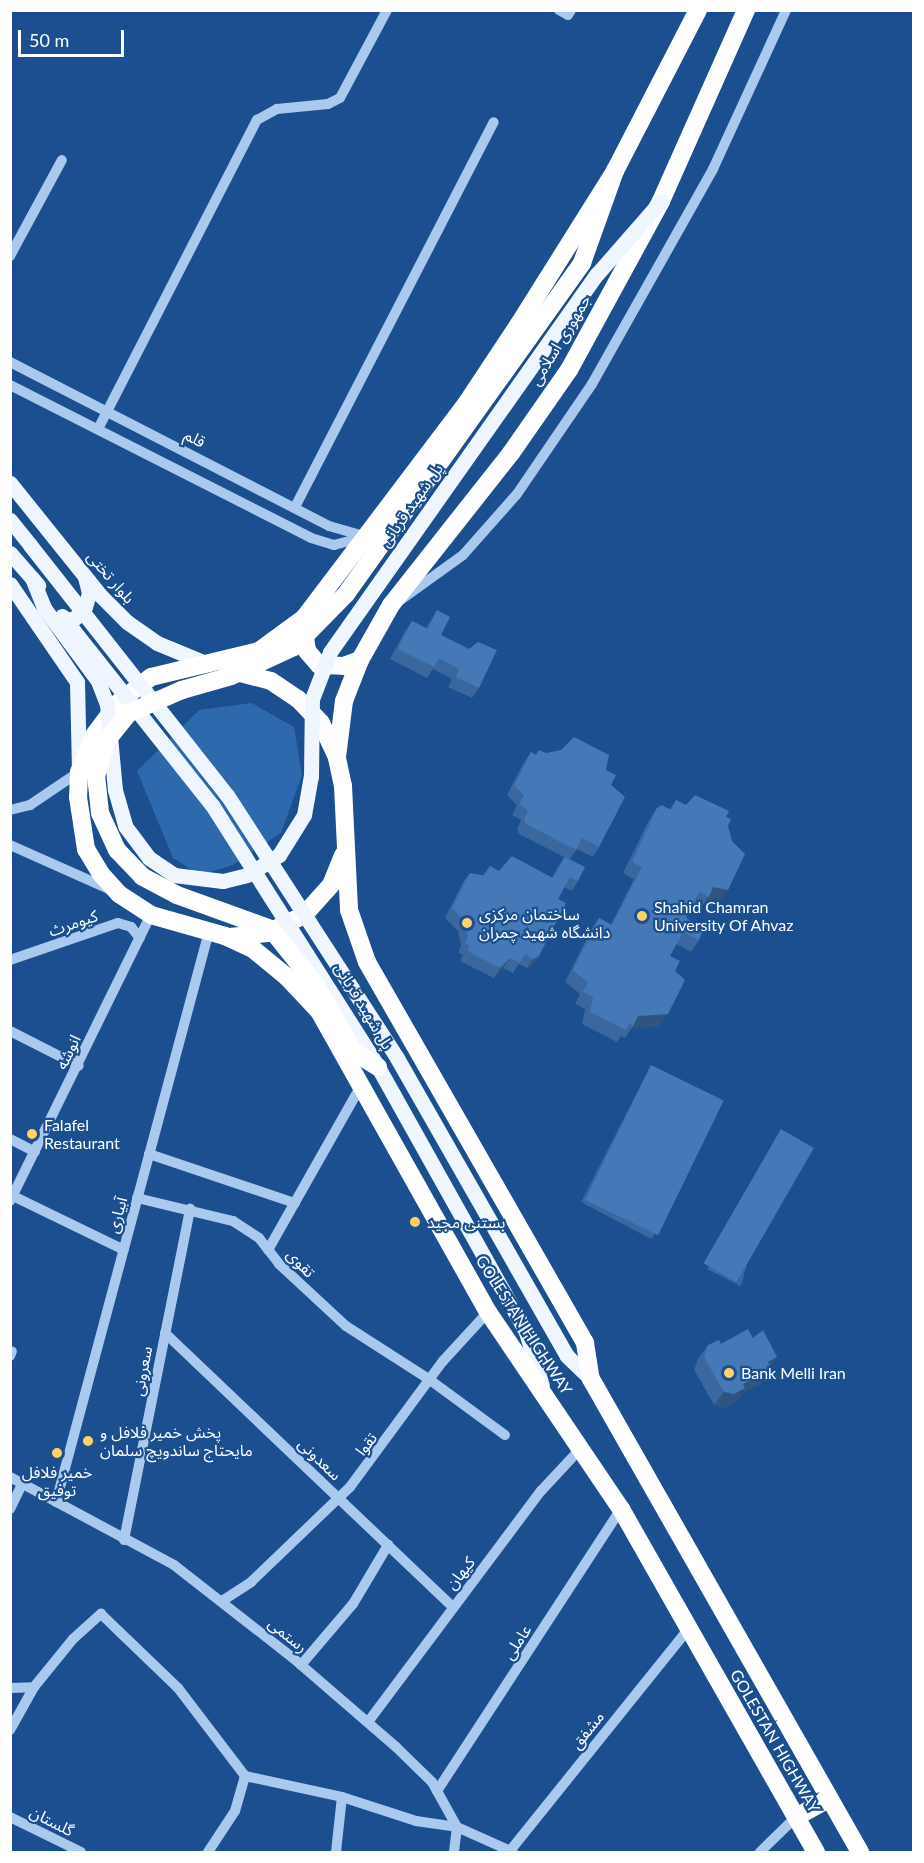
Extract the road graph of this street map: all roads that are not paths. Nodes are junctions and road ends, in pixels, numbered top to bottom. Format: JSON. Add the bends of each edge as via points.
{"nodes":[{"id":1,"x":387,"y":10,"type":"edge"},
{"id":2,"x":559,"y":10,"type":"edge"},
{"id":3,"x":571,"y":10,"type":"edge"},
{"id":4,"x":698,"y":10,"type":"edge"},
{"id":5,"x":746,"y":10,"type":"edge"},
{"id":6,"x":786,"y":10,"type":"edge"},
{"id":7,"x":494,"y":122,"type":"dead end"},
{"id":8,"x":62,"y":160,"type":"dead end"},
{"id":9,"x":615,"y":171,"type":"junction"},
{"id":10,"x":661,"y":201,"type":"junction"},
{"id":11,"x":10,"y":256,"type":"edge"},
{"id":12,"x":10,"y":362,"type":"edge"},
{"id":13,"x":10,"y":385,"type":"edge"},
{"id":14,"x":107,"y":411,"type":"junction"},
{"id":15,"x":98,"y":429,"type":"junction"},
{"id":16,"x":10,"y":483,"type":"edge"},
{"id":17,"x":295,"y":507,"type":"junction"},
{"id":18,"x":10,"y":520,"type":"edge"},
{"id":19,"x":367,"y":537,"type":"junction"},
{"id":20,"x":10,"y":553,"type":"edge"},
{"id":21,"x":82,"y":571,"type":"junction"},
{"id":22,"x":32,"y":578,"type":"junction"},
{"id":23,"x":10,"y":584,"type":"edge"},
{"id":24,"x":391,"y":605,"type":"junction"},
{"id":25,"x":32,"y":612,"type":"junction"},
{"id":26,"x":304,"y":618,"type":"junction"},
{"id":27,"x":360,"y":660,"type":"junction"},
{"id":28,"x":208,"y":664,"type":"junction"},
{"id":29,"x":337,"y":758,"type":"junction"},
{"id":30,"x":79,"y":772,"type":"junction"},
{"id":31,"x":10,"y":810,"type":"edge"},
{"id":32,"x":10,"y":845,"type":"edge"},
{"id":33,"x":344,"y":846,"type":"junction"},
{"id":34,"x":119,"y":894,"type":"junction"},
{"id":35,"x":151,"y":915,"type":"junction"},
{"id":36,"x":217,"y":935,"type":"junction"},
{"id":37,"x":140,"y":938,"type":"junction"},
{"id":38,"x":10,"y":960,"type":"edge"},
{"id":39,"x":10,"y":1031,"type":"edge"},
{"id":40,"x":79,"y":1066,"type":"junction"},
{"id":41,"x":378,"y":1067,"type":"junction"},
{"id":42,"x":359,"y":1089,"type":"junction"},
{"id":43,"x":10,"y":1138,"type":"edge"},
{"id":44,"x":35,"y":1152,"type":"junction"},
{"id":45,"x":149,"y":1154,"type":"junction"},
{"id":46,"x":12,"y":1198,"type":"edge"},
{"id":47,"x":137,"y":1198,"type":"junction"},
{"id":48,"x":295,"y":1203,"type":"junction"},
{"id":49,"x":190,"y":1209,"type":"junction"},
{"id":50,"x":124,"y":1250,"type":"junction"},
{"id":51,"x":268,"y":1250,"type":"junction"},
{"id":52,"x":488,"y":1312,"type":"junction"},
{"id":53,"x":165,"y":1333,"type":"junction"},
{"id":54,"x":591,"y":1379,"type":"junction"},
{"id":55,"x":430,"y":1380,"type":"junction"},
{"id":56,"x":543,"y":1389,"type":"junction"},
{"id":57,"x":505,"y":1436,"type":"dead end"},
{"id":58,"x":581,"y":1448,"type":"junction"},
{"id":59,"x":10,"y":1477,"type":"edge"},
{"id":60,"x":22,"y":1484,"type":"junction"},
{"id":61,"x":339,"y":1498,"type":"junction"},
{"id":62,"x":56,"y":1502,"type":"junction"},
{"id":63,"x":10,"y":1509,"type":"edge"},
{"id":64,"x":621,"y":1509,"type":"junction"},
{"id":65,"x":124,"y":1540,"type":"junction"},
{"id":66,"x":388,"y":1545,"type":"junction"},
{"id":67,"x":222,"y":1601,"type":"junction"},
{"id":68,"x":453,"y":1607,"type":"junction"},
{"id":69,"x":688,"y":1628,"type":"junction"},
{"id":70,"x":301,"y":1665,"type":"junction"},
{"id":71,"x":34,"y":1687,"type":"junction"},
{"id":72,"x":10,"y":1688,"type":"edge"},
{"id":73,"x":368,"y":1722,"type":"junction"},
{"id":74,"x":10,"y":1731,"type":"edge"},
{"id":75,"x":245,"y":1776,"type":"junction"},
{"id":76,"x":437,"y":1791,"type":"junction"},
{"id":77,"x":342,"y":1797,"type":"junction"},
{"id":78,"x":830,"y":1798,"type":"junction"},
{"id":79,"x":10,"y":1817,"type":"edge"},
{"id":80,"x":796,"y":1817,"type":"junction"},
{"id":81,"x":457,"y":1827,"type":"junction"},
{"id":82,"x":81,"y":1852,"type":"edge"},
{"id":83,"x":208,"y":1852,"type":"edge"},
{"id":84,"x":336,"y":1852,"type":"edge"},
{"id":85,"x":454,"y":1852,"type":"edge"},
{"id":86,"x":510,"y":1852,"type":"edge"},
{"id":87,"x":760,"y":1852,"type":"edge"},
{"id":88,"x":816,"y":1852,"type":"edge"},
{"id":89,"x":860,"y":1852,"type":"edge"}],
"edges":[{"from":1,"to":14,"type":"street","via":[[340,98],[328,104],[277,109],[257,120]]},
{"from":2,"to":3,"type":"street","via":[[568,15]]},
{"from":4,"to":9,"type":"highway"},
{"from":5,"to":10,"type":"highway","name":"جمهوری اسلامی"},
{"from":6,"to":24,"type":"street","via":[[713,169],[592,384],[517,494],[463,555]]},
{"from":7,"to":17,"type":"street"},
{"from":8,"to":11,"type":"street"},
{"from":9,"to":19,"type":"highway","via":[[466,404]]},
{"from":9,"to":41,"type":"highway","name":"پل شهید قربانی","bridge":true,"via":[[582,263],[346,594],[294,647],[231,676],[182,690],[129,713],[107,740],[96,776],[100,813],[117,850],[141,876],[177,895],[270,930],[315,984],[354,1052]]},
{"from":10,"to":22,"type":"main road","name":"پل شهید قربانی","bridge":true,"via":[[597,274],[330,652],[312,699],[311,777],[304,815],[279,855],[247,875],[223,881],[174,875],[149,858],[125,826],[115,790],[104,697],[98,681],[44,608]]},
{"from":10,"to":24,"type":"highway","name":"جمهوری اسلامی","via":[[568,370],[511,453]]},
{"from":12,"to":14,"type":"street","name":"قلم"},
{"from":13,"to":15,"type":"street"},
{"from":14,"to":15,"type":"street"},
{"from":14,"to":17,"type":"street","name":"قلم"},
{"from":15,"to":19,"type":"street","via":[[311,538],[334,545]]},
{"from":16,"to":21,"type":"main road","name":"بلوار تختی"},
{"from":17,"to":19,"type":"street","name":"قلم","via":[[329,526]]},
{"from":18,"to":54,"type":"main road","name":"پل شهید قربانی","bridge":true,"via":[[227,795],[397,1058],[567,1356]]},
{"from":19,"to":26,"type":"highway"},
{"from":20,"to":22,"type":"main road","name":"پل شهید قربانی","bridge":true},
{"from":21,"to":25,"type":"main road","via":[[88,585],[88,601],[75,618],[53,623]]},
{"from":21,"to":28,"type":"main road","name":"بلوار تختی","via":[[127,622],[158,643]]},
{"from":22,"to":41,"type":"main road","name":"پل شهید قربانی","bridge":true,"via":[[212,805]]},
{"from":23,"to":25,"type":"main road"},
{"from":24,"to":27,"type":"highway","name":"جمهوری اسلامی"},
{"from":25,"to":30,"type":"main road","via":[[76,682]]},
{"from":26,"to":27,"type":"highway","via":[[304,639],[314,662],[326,667]]},
{"from":26,"to":28,"type":"highway","via":[[259,651]]},
{"from":27,"to":29,"type":"highway","name":"جمهوری اسلامی","via":[[344,701]]},
{"from":28,"to":29,"type":"highway","via":[[271,681],[298,699],[321,723]]},
{"from":28,"to":30,"type":"highway","via":[[151,677],[120,702],[95,734]]},
{"from":29,"to":33,"type":"highway","via":[[343,786]]},
{"from":30,"to":31,"type":"street","via":[[30,805]]},
{"from":30,"to":34,"type":"highway","name":"GOLESTAN HIGHWAY","via":[[78,797],[86,849]]},
{"from":32,"to":34,"type":"street"},
{"from":33,"to":36,"type":"highway","via":[[331,885],[304,915],[267,933]]},
{"from":33,"to":54,"type":"highway","via":[[350,910],[367,962],[585,1343]]},
{"from":34,"to":35,"type":"highway","name":"GOLESTAN HIGHWAY"},
{"from":35,"to":36,"type":"highway","name":"GOLESTAN HIGHWAY"},
{"from":35,"to":37,"type":"street","name":"انوشه"},
{"from":36,"to":42,"type":"highway","name":"GOLESTAN HIGHWAY","via":[[253,949],[319,1011]]},
{"from":36,"to":45,"type":"street","name":"آبیاری"},
{"from":37,"to":38,"type":"street","name":"کیومرث","via":[[131,927],[118,923]]},
{"from":37,"to":40,"type":"street","name":"انوشه"},
{"from":39,"to":40,"type":"street"},
{"from":40,"to":44,"type":"street","name":"انوشه"},
{"from":41,"to":56,"type":"main road","via":[[526,1332]]},
{"from":42,"to":48,"type":"street"},
{"from":42,"to":52,"type":"highway","name":"GOLESTAN HIGHWAY"},
{"from":43,"to":44,"type":"street"},
{"from":44,"to":46,"type":"street","name":"انوشه"},
{"from":45,"to":47,"type":"street","name":"آبیاری"},
{"from":45,"to":48,"type":"street"},
{"from":46,"to":50,"type":"street"},
{"from":47,"to":49,"type":"street","name":"تقوی"},
{"from":47,"to":50,"type":"street","name":"آبیاری"},
{"from":48,"to":51,"type":"street"},
{"from":49,"to":51,"type":"street","name":"تقوی","via":[[234,1221],[259,1238]]},
{"from":49,"to":53,"type":"street","name":"سعرونی"},
{"from":50,"to":62,"type":"street","name":"آبیاری"},
{"from":51,"to":55,"type":"street","name":"تقوی","via":[[346,1326]]},
{"from":52,"to":55,"type":"street","name":"تقوا"},
{"from":52,"to":56,"type":"highway","name":"GOLESTAN HIGHWAY"},
{"from":53,"to":61,"type":"street","name":"سعدونی"},
{"from":53,"to":65,"type":"street","name":"سعرونی"},
{"from":54,"to":78,"type":"highway","name":"GOLESTAN HIGHWAY"},
{"from":55,"to":57,"type":"street","name":"تقوی"},
{"from":55,"to":61,"type":"street","name":"تقوا","via":[[378,1453]]},
{"from":56,"to":58,"type":"highway","name":"GOLESTAN HIGHWAY"},
{"from":58,"to":64,"type":"highway","name":"GOLESTAN HIGHWAY"},
{"from":58,"to":68,"type":"street","name":"کیهان","via":[[541,1491]]},
{"from":59,"to":60,"type":"street","name":"رستمی"},
{"from":60,"to":62,"type":"street","name":"رستمی"},
{"from":60,"to":63,"type":"street"},
{"from":61,"to":66,"type":"street","name":"سعدونی"},
{"from":61,"to":67,"type":"street","name":"تقوا","via":[[251,1582]]},
{"from":62,"to":65,"type":"street","name":"رستمی"},
{"from":64,"to":69,"type":"highway","name":"GOLESTAN HIGHWAY"},
{"from":64,"to":76,"type":"street","name":"عاملی"},
{"from":65,"to":67,"type":"street","name":"رستمی","via":[[174,1565]]},
{"from":66,"to":68,"type":"street","name":"سعدونی"},
{"from":66,"to":70,"type":"street","via":[[353,1604]]},
{"from":67,"to":70,"type":"street","name":"رستمی"},
{"from":68,"to":73,"type":"street","name":"کیهان"},
{"from":69,"to":80,"type":"highway","name":"GOLESTAN HIGHWAY"},
{"from":69,"to":86,"type":"street","name":"مشفق"},
{"from":70,"to":73,"type":"street","name":"رستمی"},
{"from":71,"to":72,"type":"street"},
{"from":71,"to":74,"type":"street"},
{"from":71,"to":75,"type":"street","via":[[73,1639],[101,1614],[177,1688]]},
{"from":73,"to":76,"type":"street","name":"رستمی"},
{"from":75,"to":77,"type":"street"},
{"from":75,"to":83,"type":"street","via":[[236,1810]]},
{"from":76,"to":81,"type":"street","name":"رستمی"},
{"from":77,"to":81,"type":"street","via":[[416,1821]]},
{"from":77,"to":84,"type":"street"},
{"from":78,"to":80,"type":"highway"},
{"from":78,"to":89,"type":"highway","name":"GOLESTAN HIGHWAY"},
{"from":79,"to":82,"type":"street","name":"گلستان"},
{"from":80,"to":87,"type":"street"},
{"from":80,"to":88,"type":"highway","name":"GOLESTAN HIGHWAY"},
{"from":81,"to":85,"type":"street"},
{"from":81,"to":86,"type":"street"}]}
